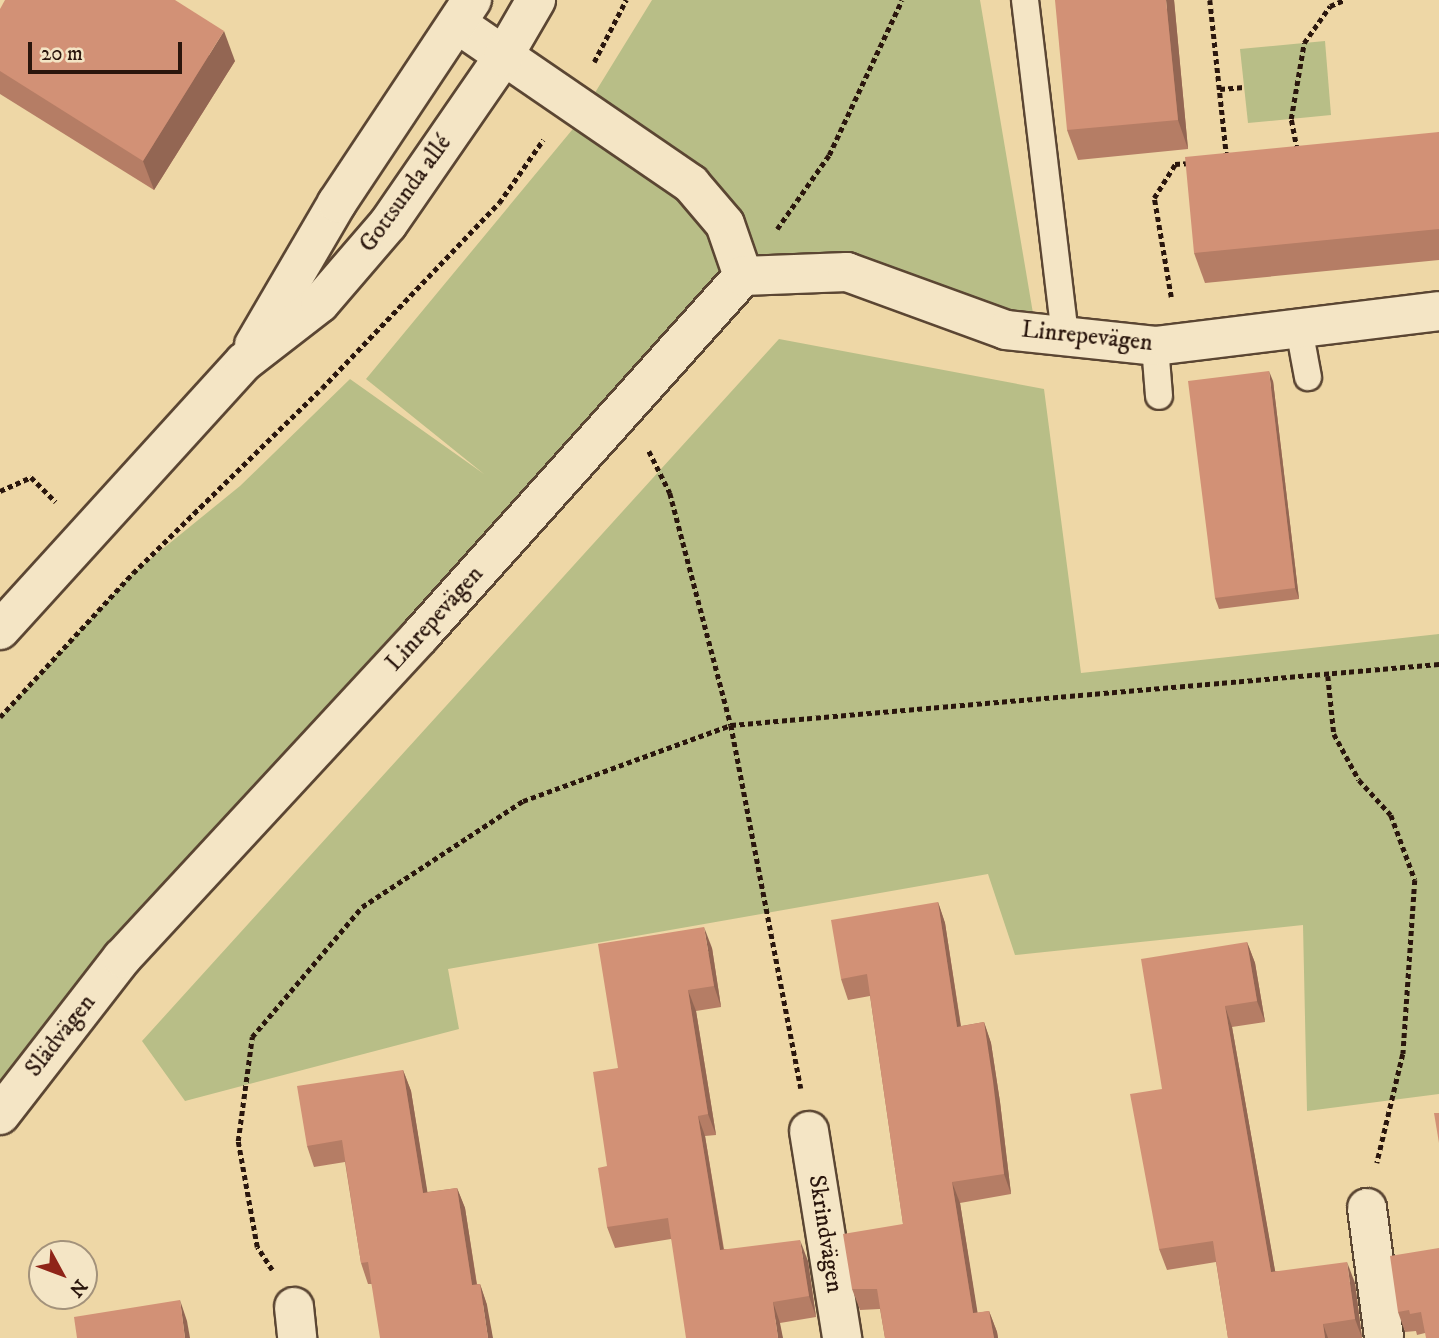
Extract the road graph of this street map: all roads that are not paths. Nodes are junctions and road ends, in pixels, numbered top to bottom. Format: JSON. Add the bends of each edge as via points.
{"nodes":[{"id":1,"x":536,"y":0,"type":"edge"},
{"id":2,"x":1025,"y":0,"type":"edge"},
{"id":3,"x":466,"y":12,"type":"edge"},
{"id":4,"x":503,"y":57,"type":"junction"},
{"id":5,"x":743,"y":276,"type":"junction"},
{"id":6,"x":1439,"y":311,"type":"edge"},
{"id":7,"x":1298,"y":329,"type":"junction"},
{"id":8,"x":1065,"y":334,"type":"junction"},
{"id":9,"x":1167,"y":345,"type":"junction"},
{"id":10,"x":244,"y":362,"type":"junction"},
{"id":11,"x":1308,"y":377,"type":"dead end"},
{"id":12,"x":1159,"y":396,"type":"dead end"},
{"id":13,"x":1,"y":628,"type":"edge"},
{"id":14,"x":122,"y":957,"type":"joint"},
{"id":15,"x":0,"y":1115,"type":"edge"},
{"id":16,"x":809,"y":1131,"type":"road end"},
{"id":17,"x":1367,"y":1208,"type":"road end"},
{"id":18,"x":842,"y":1338,"type":"edge"},
{"id":19,"x":1384,"y":1338,"type":"edge"}],
"edges":[{"from":1,"to":4,"type":"street","name":"Gottsunda allé"},
{"from":2,"to":8,"type":"lane"},
{"from":3,"to":4,"type":"street"},
{"from":3,"to":10,"type":"street","name":"Gottsunda allé","via":[[337,202]]},
{"from":4,"to":5,"type":"street","via":[[691,184],[725,224]]},
{"from":4,"to":10,"type":"street","name":"Gottsunda allé","via":[[388,224],[320,303]]},
{"from":5,"to":8,"type":"street","name":"Linrepevägen","via":[[847,272],[1006,330]]},
{"from":5,"to":14,"type":"street","name":"Linrepevägen","via":[[420,636]]},
{"from":6,"to":7,"type":"street","name":"Linrepevägen"},
{"from":7,"to":9,"type":"street","name":"Linrepevägen"},
{"from":7,"to":11,"type":"lane"},
{"from":8,"to":9,"type":"street","name":"Linrepevägen"},
{"from":9,"to":12,"type":"lane"},
{"from":10,"to":13,"type":"street","name":"Gottsunda allé"},
{"from":14,"to":15,"type":"street","name":"Slädvägen"},
{"from":16,"to":18,"type":"street","name":"Skrindvägen"},
{"from":17,"to":19,"type":"street"}]}
